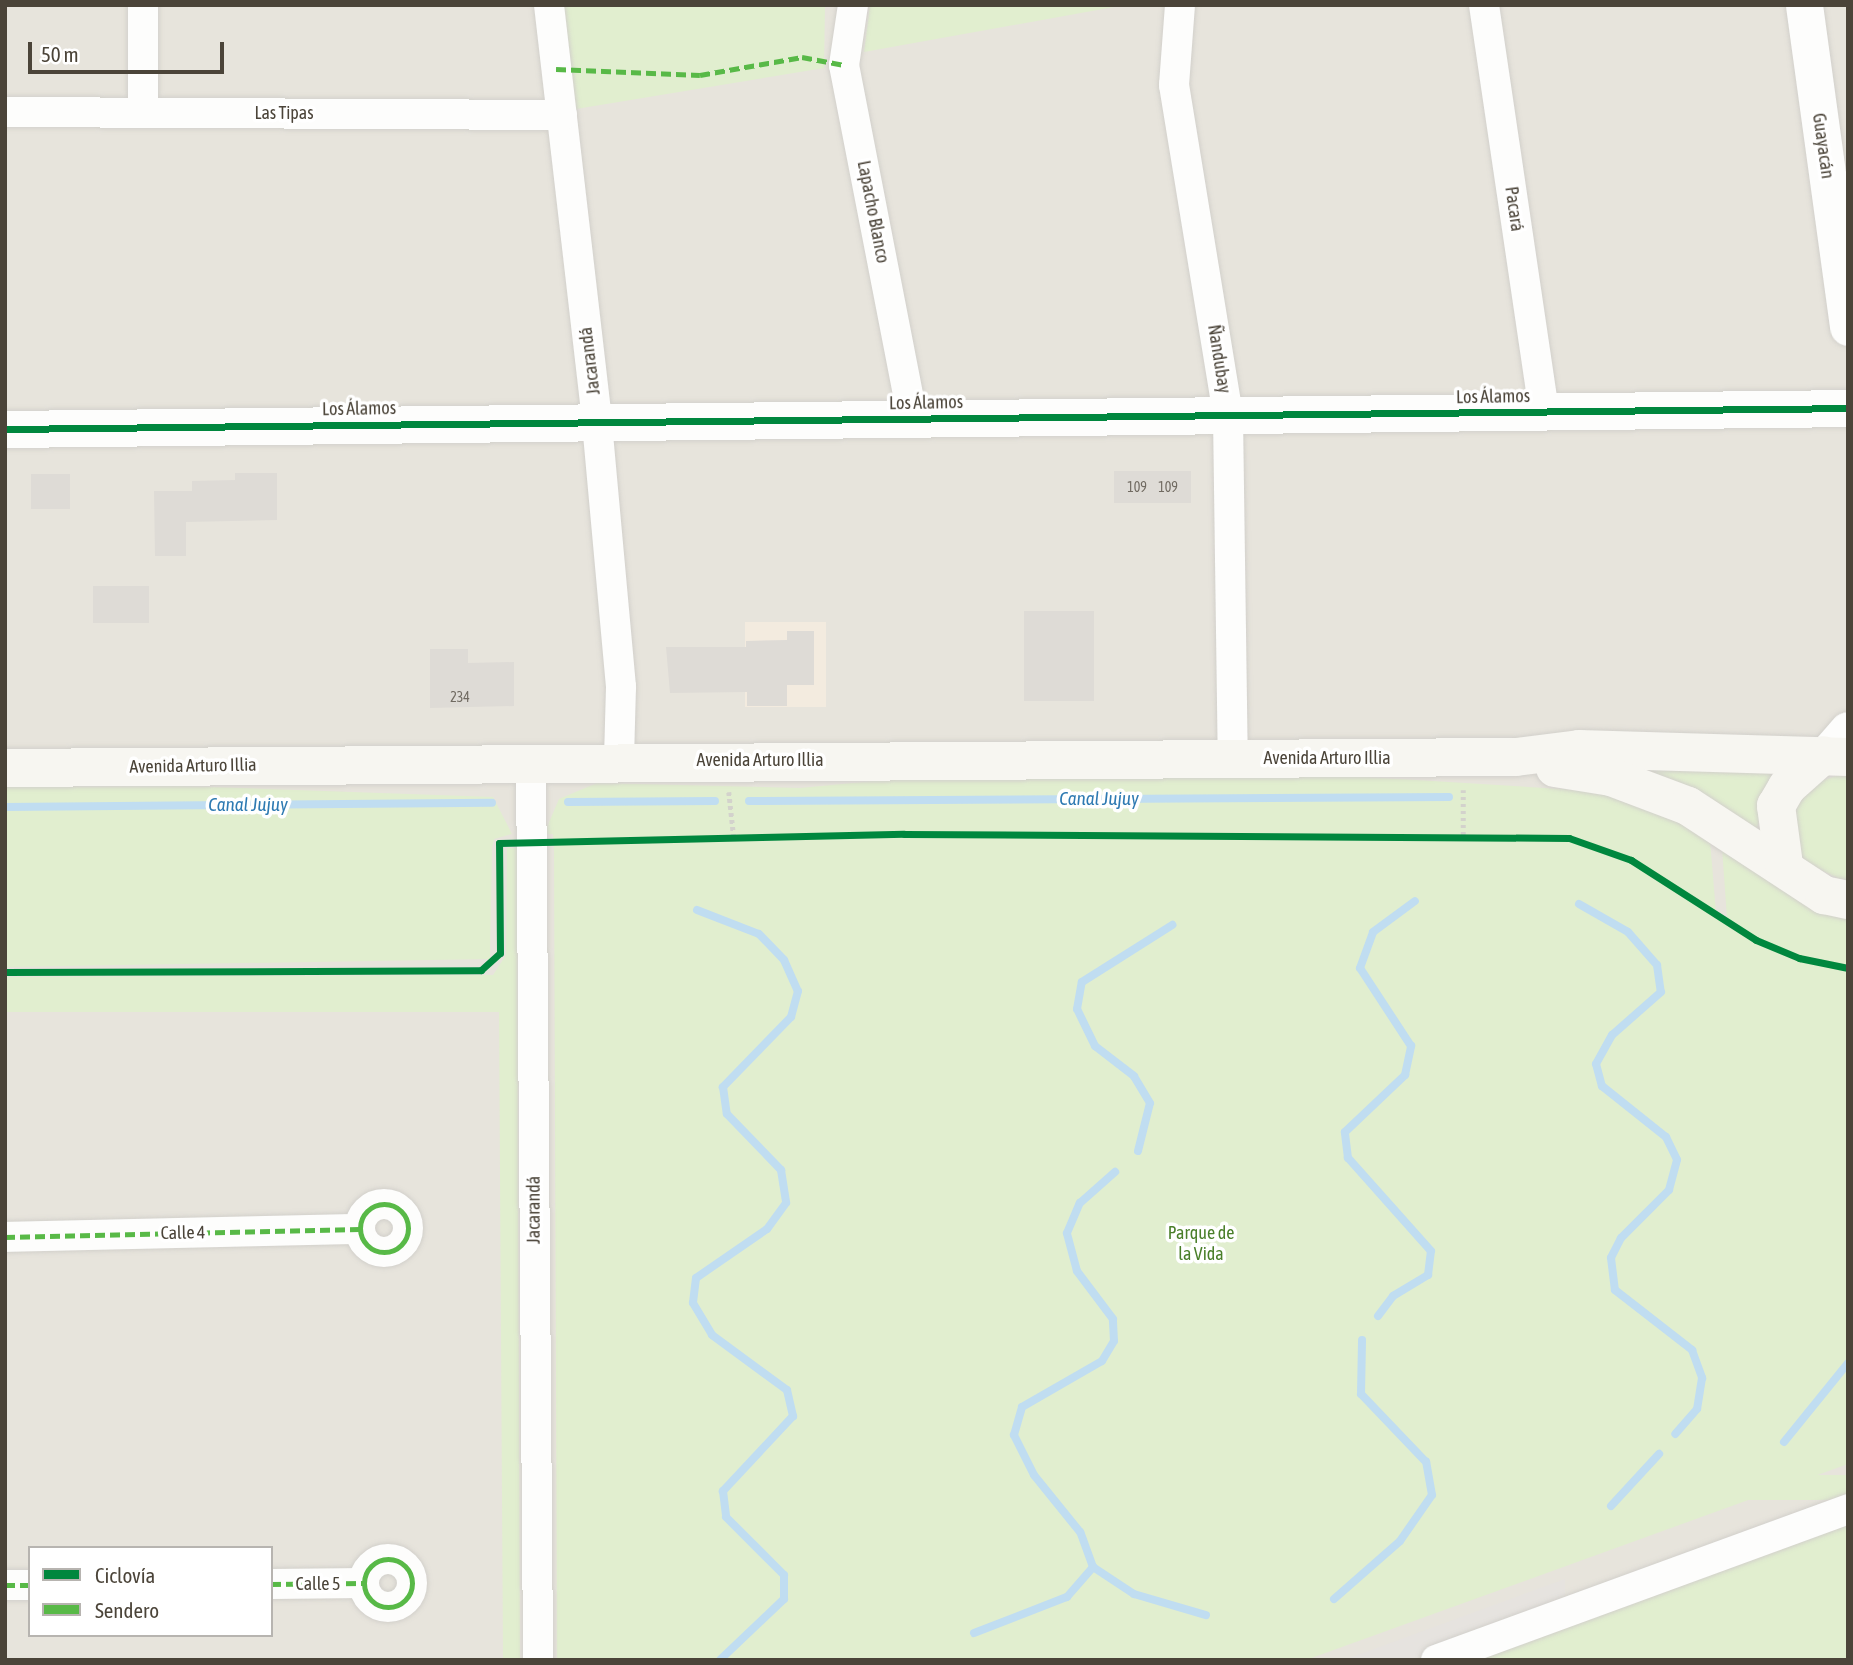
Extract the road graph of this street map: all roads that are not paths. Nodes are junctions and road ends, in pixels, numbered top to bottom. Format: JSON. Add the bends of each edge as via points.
{"nodes":[{"id":1,"x":143,"y":5,"type":"edge"},
{"id":2,"x":549,"y":5,"type":"edge"},
{"id":3,"x":853,"y":5,"type":"edge"},
{"id":4,"x":1180,"y":5,"type":"edge"},
{"id":5,"x":1484,"y":5,"type":"edge"},
{"id":6,"x":1804,"y":5,"type":"edge"},
{"id":7,"x":5,"y":112,"type":"edge"},
{"id":8,"x":143,"y":113,"type":"junction"},
{"id":9,"x":562,"y":115,"type":"junction"},
{"id":10,"x":1848,"y":327,"type":"edge"},
{"id":11,"x":1848,"y":408,"type":"edge"},
{"id":12,"x":1544,"y":412,"type":"junction"},
{"id":13,"x":1228,"y":416,"type":"junction"},
{"id":14,"x":912,"y":419,"type":"junction"},
{"id":15,"x":597,"y":422,"type":"junction"},
{"id":16,"x":5,"y":429,"type":"edge"},
{"id":17,"x":1836,"y":749,"type":"edge"},
{"id":18,"x":1516,"y":757,"type":"junction"},
{"id":19,"x":1233,"y":758,"type":"junction"},
{"id":20,"x":620,"y":760,"type":"junction"},
{"id":21,"x":531,"y":761,"type":"junction"},
{"id":22,"x":5,"y":768,"type":"edge"},
{"id":23,"x":1784,"y":865,"type":"junction"},
{"id":24,"x":1840,"y":901,"type":"edge"},
{"id":25,"x":360,"y":1228,"type":"dead end"},
{"id":26,"x":5,"y":1237,"type":"edge"},
{"id":27,"x":1848,"y":1509,"type":"edge"},
{"id":28,"x":364,"y":1583,"type":"dead end"},
{"id":29,"x":273,"y":1584,"type":"edge"},
{"id":30,"x":5,"y":1585,"type":"edge"},
{"id":31,"x":28,"y":1585,"type":"edge"},
{"id":32,"x":538,"y":1660,"type":"edge"},
{"id":33,"x":1436,"y":1660,"type":"edge"}],
"edges":[{"from":1,"to":8,"type":"street"},
{"from":2,"to":9,"type":"street","name":"Jacarandá"},
{"from":3,"to":14,"type":"street","name":"Lapacho Blanco","via":[[844,65]]},
{"from":4,"to":13,"type":"street","name":"Ñandubay","via":[[1174,85]]},
{"from":5,"to":12,"type":"street","name":"Pacará"},
{"from":6,"to":10,"type":"street","name":"Guayacán"},
{"from":7,"to":8,"type":"street","name":"Las Tipas"},
{"from":8,"to":9,"type":"street","name":"Las Tipas"},
{"from":9,"to":15,"type":"street","name":"Jacarandá"},
{"from":11,"to":12,"type":"street","name":"Los Álamos"},
{"from":12,"to":13,"type":"street","name":"Los Álamos"},
{"from":13,"to":14,"type":"street","name":"Los Álamos"},
{"from":13,"to":19,"type":"street","name":"Ñandubay"},
{"from":14,"to":15,"type":"street","name":"Los Álamos"},
{"from":15,"to":16,"type":"street","name":"Los Álamos"},
{"from":15,"to":20,"type":"street","name":"Jacarandá","via":[[621,687]]},
{"from":17,"to":18,"type":"main road","name":"Avenida Arturo Illia","via":[[1579,749]]},
{"from":17,"to":23,"type":"main road","via":[[1787,787],[1776,806]]},
{"from":18,"to":19,"type":"main road","name":"Avenida Arturo Illia"},
{"from":18,"to":23,"type":"main road","name":"Avenida Arturo Illia","via":[[1654,791]]},
{"from":19,"to":20,"type":"main road","name":"Avenida Arturo Illia"},
{"from":20,"to":21,"type":"main road","name":"Avenida Arturo Illia"},
{"from":21,"to":22,"type":"main road","name":"Avenida Arturo Illia"},
{"from":21,"to":32,"type":"street","name":"Jacarandá"},
{"from":23,"to":24,"type":"main road","name":"Avenida Arturo Illia"},
{"from":25,"to":26,"type":"street","name":"Calle 4"},
{"from":27,"to":33,"type":"street"},
{"from":28,"to":29,"type":"street","name":"Calle 5"},
{"from":30,"to":31,"type":"street"}]}
